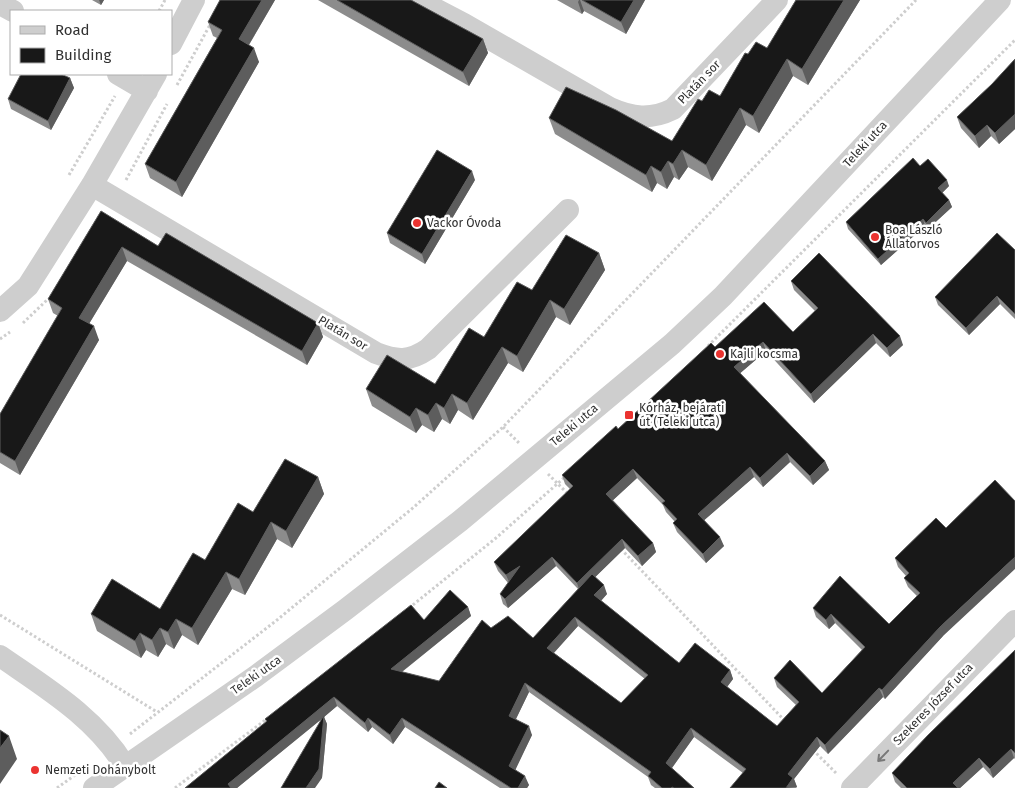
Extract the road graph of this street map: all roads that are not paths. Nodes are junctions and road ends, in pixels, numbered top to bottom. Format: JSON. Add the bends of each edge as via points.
{"nodes":[{"id":1,"x":194,"y":0,"type":"edge"},
{"id":2,"x":418,"y":0,"type":"edge"},
{"id":3,"x":777,"y":0,"type":"edge"},
{"id":4,"x":1000,"y":0,"type":"edge"},
{"id":5,"x":0,"y":4,"type":"edge"},
{"id":6,"x":11,"y":10,"type":"edge"},
{"id":7,"x":172,"y":42,"type":"edge"},
{"id":8,"x":121,"y":76,"type":"edge"},
{"id":9,"x":151,"y":82,"type":"edge"},
{"id":10,"x":92,"y":185,"type":"junction"},
{"id":11,"x":568,"y":210,"type":"dead end"},
{"id":12,"x":0,"y":311,"type":"edge"},
{"id":13,"x":1015,"y":621,"type":"edge"},
{"id":14,"x":0,"y":656,"type":"edge"},
{"id":15,"x":119,"y":757,"type":"junction"},
{"id":16,"x":87,"y":780,"type":"edge"},
{"id":17,"x":852,"y":788,"type":"edge"}],
"edges":[{"from":1,"to":7,"type":"street"},
{"from":2,"to":3,"type":"street","name":"Platán sor","via":[[610,108],[627,116],[644,117],[673,109]]},
{"from":4,"to":15,"type":"street","name":"Teleki utca","via":[[723,296],[672,344],[460,520],[345,610],[256,676]]},
{"from":5,"to":6,"type":"street"},
{"from":8,"to":9,"type":"street"},
{"from":9,"to":10,"type":"street"},
{"from":10,"to":11,"type":"street","name":"Platán sor","via":[[376,353],[392,359],[415,358],[428,349]]},
{"from":10,"to":12,"type":"street","via":[[28,286]]},
{"from":13,"to":17,"type":"street","name":"Szekeres József utca","one_way":true},
{"from":14,"to":15,"type":"street","via":[[78,711]]},
{"from":15,"to":16,"type":"street","name":"Teleki utca"}]}
